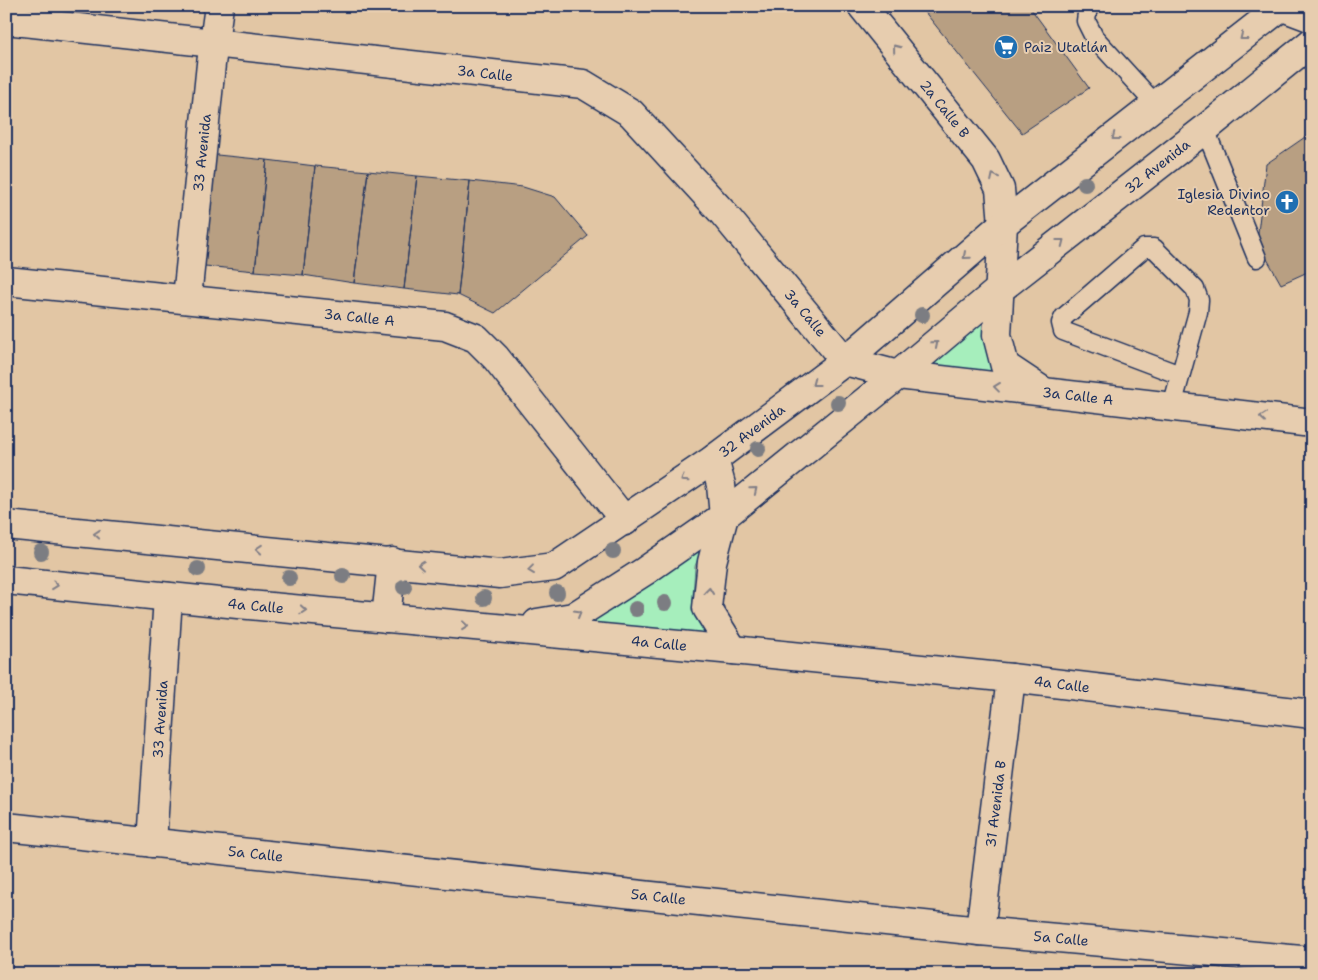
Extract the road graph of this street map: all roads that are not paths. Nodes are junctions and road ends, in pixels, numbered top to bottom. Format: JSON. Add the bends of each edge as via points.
{"nodes":[{"id":1,"x":219,"y":6,"type":"edge"},
{"id":2,"x":862,"y":6,"type":"edge"},
{"id":3,"x":1088,"y":6,"type":"edge"},
{"id":4,"x":1281,"y":7,"type":"edge"},
{"id":5,"x":1312,"y":18,"type":"edge"},
{"id":6,"x":6,"y":20,"type":"edge"},
{"id":7,"x":214,"y":42,"type":"junction"},
{"id":8,"x":1312,"y":42,"type":"edge"},
{"id":9,"x":1156,"y":105,"type":"junction"},
{"id":10,"x":1205,"y":129,"type":"junction"},
{"id":11,"x":1003,"y":224,"type":"junction"},
{"id":12,"x":1258,"y":258,"type":"dead end"},
{"id":13,"x":6,"y":281,"type":"edge"},
{"id":14,"x":1000,"y":289,"type":"junction"},
{"id":15,"x":187,"y":298,"type":"junction"},
{"id":16,"x":845,"y":361,"type":"junction"},
{"id":17,"x":898,"y":375,"type":"junction"},
{"id":18,"x":1180,"y":375,"type":"junction"},
{"id":19,"x":1047,"y":394,"type":"junction"},
{"id":20,"x":1172,"y":406,"type":"junction"},
{"id":21,"x":1312,"y":422,"type":"edge"},
{"id":22,"x":714,"y":459,"type":"junction"},
{"id":23,"x":724,"y":516,"type":"junction"},
{"id":24,"x":625,"y":521,"type":"junction"},
{"id":25,"x":6,"y":525,"type":"edge"},
{"id":26,"x":392,"y":562,"type":"junction"},
{"id":27,"x":6,"y":580,"type":"edge"},
{"id":28,"x":168,"y":597,"type":"junction"},
{"id":29,"x":386,"y":618,"type":"junction"},
{"id":30,"x":496,"y":629,"type":"junction"},
{"id":31,"x":733,"y":650,"type":"junction"},
{"id":32,"x":1011,"y":678,"type":"junction"},
{"id":33,"x":1312,"y":714,"type":"edge"},
{"id":34,"x":6,"y":827,"type":"edge"},
{"id":35,"x":152,"y":843,"type":"junction"},
{"id":36,"x":980,"y":931,"type":"junction"},
{"id":37,"x":1312,"y":961,"type":"edge"}],
"edges":[{"from":1,"to":7,"type":"street","name":"33 Avenida"},
{"from":11,"to":2,"type":"street","name":"2a Calle B","one_way":true,"via":[[1000,189],[986,160]]},
{"from":3,"to":9,"type":"lane","via":[[1086,21],[1094,37]]},
{"from":4,"to":5,"type":"street"},
{"from":4,"to":9,"type":"street","name":"32 Avenida","one_way":true},
{"from":6,"to":7,"type":"street","name":"3a Calle"},
{"from":7,"to":15,"type":"street","name":"33 Avenida"},
{"from":7,"to":16,"type":"street","name":"3a Calle","via":[[583,84],[631,113],[723,213]]},
{"from":8,"to":10,"type":"street","name":"32 Avenida"},
{"from":9,"to":11,"type":"street","name":"32 Avenida","one_way":true},
{"from":10,"to":12,"type":"lane"},
{"from":14,"to":10,"type":"street","name":"32 Avenida","one_way":true},
{"from":11,"to":14,"type":"street"},
{"from":11,"to":16,"type":"street","name":"32 Avenida","one_way":true},
{"from":13,"to":15,"type":"street","name":"3a Calle A"},
{"from":17,"to":14,"type":"street","name":"32 Avenida","one_way":true},
{"from":14,"to":19,"type":"street","via":[[997,335],[1005,366]]},
{"from":15,"to":24,"type":"street","name":"3a Calle A","via":[[445,326],[476,338],[496,358]]},
{"from":16,"to":17,"type":"street","name":"3a Calle A"},
{"from":16,"to":22,"type":"street","name":"32 Avenida","one_way":true},
{"from":19,"to":17,"type":"street","name":"3a Calle A","one_way":true},
{"from":23,"to":17,"type":"street","name":"32 Avenida","one_way":true},
{"from":18,"to":18,"type":"lane","via":[[1199,300],[1195,289],[1154,248],[1144,248],[1064,317],[1062,331]]},
{"from":18,"to":20,"type":"lane"},
{"from":19,"to":20,"type":"street","name":"3a Calle A"},
{"from":21,"to":20,"type":"street","name":"3a Calle A","one_way":true},
{"from":22,"to":23,"type":"street","via":[[721,484]]},
{"from":22,"to":24,"type":"street","name":"32 Avenida","one_way":true},
{"from":30,"to":23,"type":"street","name":"32 Avenida","one_way":true,"via":[[573,617]]},
{"from":31,"to":23,"type":"street","one_way":true,"via":[[708,608],[712,562]]},
{"from":24,"to":26,"type":"street","name":"32 Avenida","one_way":true,"via":[[554,567],[500,574]]},
{"from":26,"to":25,"type":"street","one_way":true},
{"from":26,"to":29,"type":"street"},
{"from":27,"to":28,"type":"street","name":"4a Calle","one_way":true},
{"from":28,"to":29,"type":"street","name":"4a Calle","one_way":true},
{"from":28,"to":35,"type":"street","name":"33 Avenida"},
{"from":29,"to":30,"type":"street","name":"4a Calle","one_way":true},
{"from":30,"to":31,"type":"street","name":"4a Calle"},
{"from":31,"to":32,"type":"street","name":"4a Calle"},
{"from":32,"to":33,"type":"street","name":"4a Calle"},
{"from":32,"to":36,"type":"street","name":"31 Avenida B"},
{"from":34,"to":35,"type":"street","name":"5a Calle"},
{"from":35,"to":36,"type":"street","name":"5a Calle"},
{"from":36,"to":37,"type":"street","name":"5a Calle"}]}
